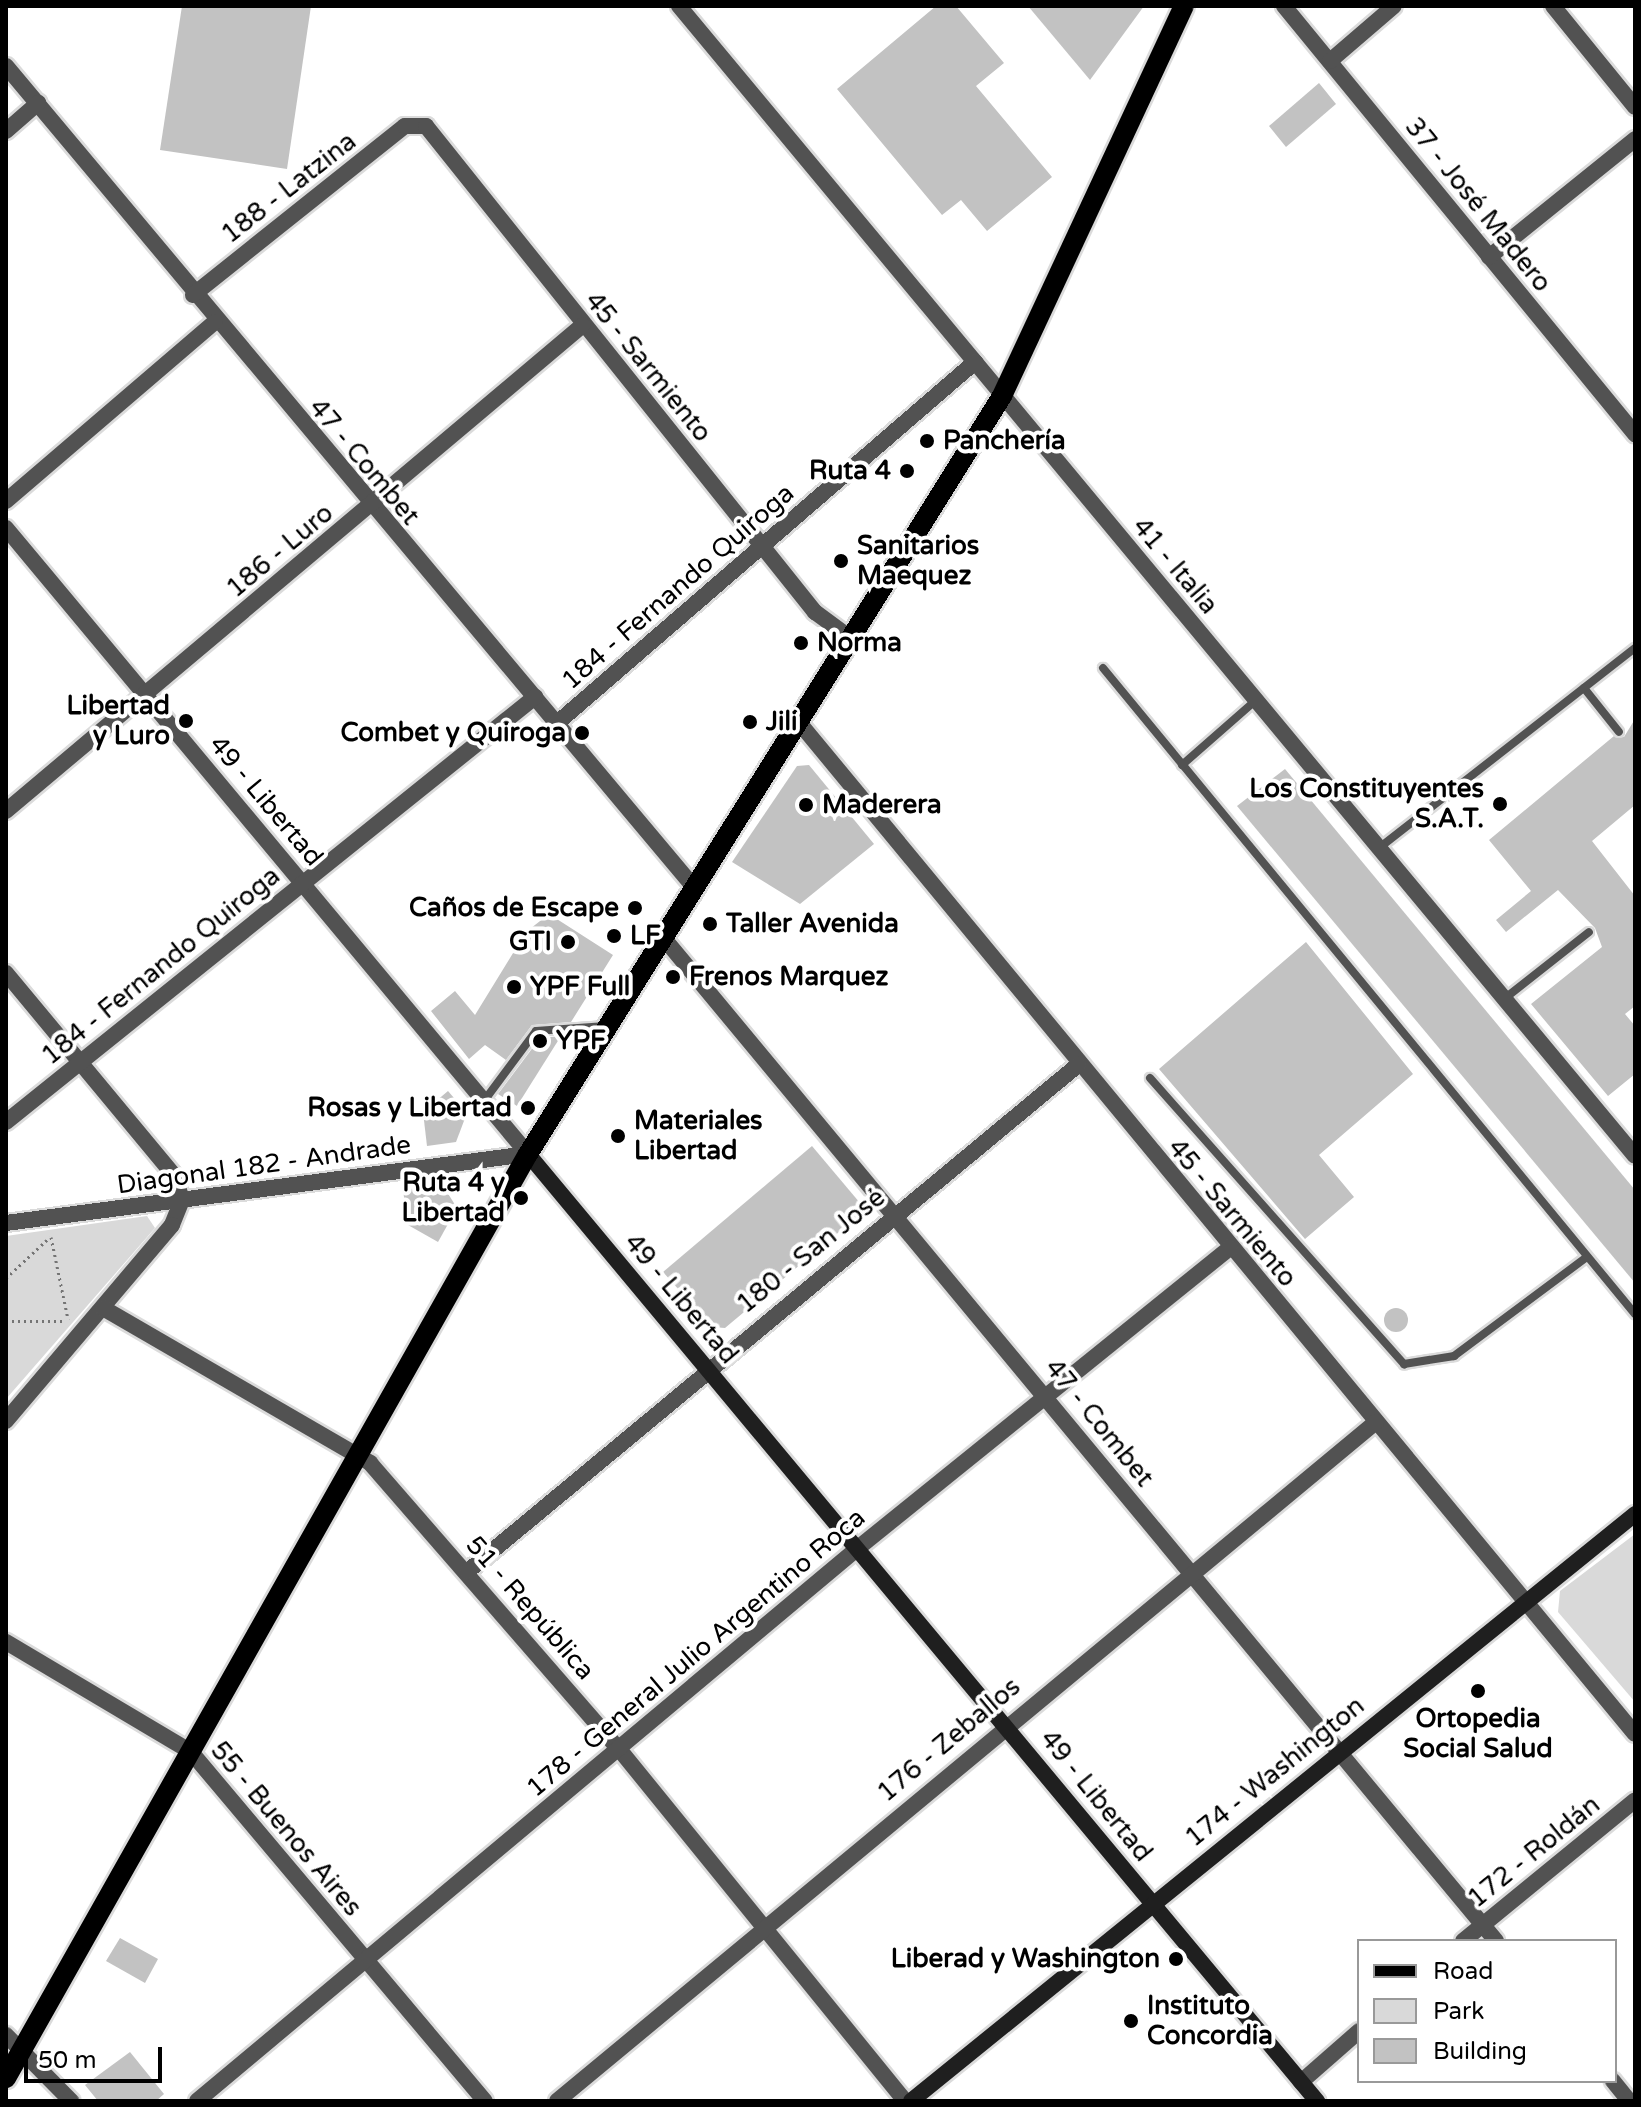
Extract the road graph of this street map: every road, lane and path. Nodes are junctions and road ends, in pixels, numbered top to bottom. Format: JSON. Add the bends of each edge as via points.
{"nodes":[{"id":1,"x":679,"y":6,"type":"edge"},
{"id":2,"x":1284,"y":6,"type":"edge"},
{"id":3,"x":1394,"y":6,"type":"edge"},
{"id":4,"x":1553,"y":6,"type":"edge"},
{"id":5,"x":1179,"y":9,"type":"edge"},
{"id":6,"x":1330,"y":61,"type":"junction"},
{"id":7,"x":6,"y":66,"type":"edge"},
{"id":8,"x":38,"y":103,"type":"junction"},
{"id":9,"x":1635,"y":107,"type":"edge"},
{"id":10,"x":415,"y":121,"type":"joint"},
{"id":11,"x":6,"y":131,"type":"edge"},
{"id":12,"x":1635,"y":139,"type":"edge"},
{"id":13,"x":1489,"y":257,"type":"junction"},
{"id":14,"x":193,"y":295,"type":"junction"},
{"id":15,"x":215,"y":322,"type":"junction"},
{"id":16,"x":583,"y":325,"type":"junction"},
{"id":17,"x":975,"y":362,"type":"junction"},
{"id":18,"x":1002,"y":396,"type":"junction"},
{"id":19,"x":1635,"y":434,"type":"edge"},
{"id":20,"x":6,"y":501,"type":"edge"},
{"id":21,"x":369,"y":507,"type":"junction"},
{"id":22,"x":6,"y":528,"type":"edge"},
{"id":23,"x":762,"y":547,"type":"junction"},
{"id":24,"x":849,"y":637,"type":"junction"},
{"id":25,"x":1635,"y":648,"type":"edge"},
{"id":26,"x":1103,"y":668,"type":"dead end"},
{"id":27,"x":1584,"y":688,"type":"junction"},
{"id":28,"x":147,"y":695,"type":"junction"},
{"id":29,"x":535,"y":697,"type":"junction"},
{"id":30,"x":1255,"y":701,"type":"junction"},
{"id":31,"x":797,"y":720,"type":"junction"},
{"id":32,"x":556,"y":724,"type":"junction"},
{"id":33,"x":1619,"y":732,"type":"dead end"},
{"id":34,"x":1182,"y":765,"type":"junction"},
{"id":35,"x":6,"y":811,"type":"edge"},
{"id":36,"x":1378,"y":848,"type":"junction"},
{"id":37,"x":303,"y":882,"type":"junction"},
{"id":38,"x":692,"y":885,"type":"junction"},
{"id":39,"x":1589,"y":932,"type":"dead end"},
{"id":40,"x":662,"y":936,"type":"junction"},
{"id":41,"x":6,"y":973,"type":"edge"},
{"id":42,"x":1504,"y":999,"type":"junction"},
{"id":43,"x":607,"y":1026,"type":"junction"},
{"id":44,"x":80,"y":1061,"type":"junction"},
{"id":45,"x":1078,"y":1065,"type":"junction"},
{"id":46,"x":1150,"y":1078,"type":"dead end"},
{"id":47,"x":484,"y":1101,"type":"junction"},
{"id":48,"x":6,"y":1122,"type":"edge"},
{"id":49,"x":528,"y":1154,"type":"junction"},
{"id":50,"x":1635,"y":1156,"type":"edge"},
{"id":51,"x":182,"y":1200,"type":"junction"},
{"id":52,"x":894,"y":1213,"type":"junction"},
{"id":53,"x":59,"y":1216,"type":"junction"},
{"id":54,"x":6,"y":1223,"type":"edge"},
{"id":55,"x":51,"y":1237,"type":"junction"},
{"id":56,"x":1230,"y":1248,"type":"junction"},
{"id":57,"x":1587,"y":1257,"type":"junction"},
{"id":58,"x":6,"y":1278,"type":"edge"},
{"id":59,"x":103,"y":1308,"type":"junction"},
{"id":60,"x":1635,"y":1314,"type":"edge"},
{"id":61,"x":6,"y":1321,"type":"edge"},
{"id":62,"x":68,"y":1321,"type":"junction"},
{"id":63,"x":92,"y":1321,"type":"junction"},
{"id":64,"x":707,"y":1367,"type":"junction"},
{"id":65,"x":1048,"y":1396,"type":"junction"},
{"id":66,"x":6,"y":1421,"type":"edge"},
{"id":67,"x":1376,"y":1422,"type":"junction"},
{"id":68,"x":357,"y":1452,"type":"junction"},
{"id":69,"x":1635,"y":1514,"type":"edge"},
{"id":70,"x":858,"y":1548,"type":"junction"},
{"id":71,"x":468,"y":1571,"type":"junction"},
{"id":72,"x":1190,"y":1575,"type":"junction"},
{"id":73,"x":1525,"y":1600,"type":"junction"},
{"id":74,"x":6,"y":1642,"type":"edge"},
{"id":75,"x":1005,"y":1723,"type":"junction"},
{"id":76,"x":1635,"y":1734,"type":"edge"},
{"id":77,"x":619,"y":1749,"type":"junction"},
{"id":78,"x":1338,"y":1750,"type":"junction"},
{"id":79,"x":191,"y":1752,"type":"junction"},
{"id":80,"x":1635,"y":1800,"type":"edge"},
{"id":81,"x":1152,"y":1903,"type":"junction"},
{"id":82,"x":765,"y":1924,"type":"junction"},
{"id":83,"x":1482,"y":1924,"type":"junction"},
{"id":84,"x":1465,"y":1939,"type":"edge"},
{"id":85,"x":1494,"y":1939,"type":"edge"},
{"id":86,"x":367,"y":1962,"type":"junction"},
{"id":87,"x":1357,"y":2033,"type":"edge"},
{"id":88,"x":6,"y":2035,"type":"edge"},
{"id":89,"x":23,"y":2048,"type":"junction"},
{"id":90,"x":6,"y":2078,"type":"edge"},
{"id":91,"x":1301,"y":2082,"type":"junction"},
{"id":92,"x":1615,"y":2083,"type":"edge"},
{"id":93,"x":71,"y":2101,"type":"edge"},
{"id":94,"x":197,"y":2101,"type":"edge"},
{"id":95,"x":485,"y":2101,"type":"edge"},
{"id":96,"x":557,"y":2101,"type":"edge"},
{"id":97,"x":908,"y":2101,"type":"edge"},
{"id":98,"x":1317,"y":2101,"type":"edge"},
{"id":99,"x":1629,"y":2101,"type":"edge"}],
"edges":[{"from":1,"to":17,"type":"street","name":"41 - Italia"},
{"from":2,"to":6,"type":"street","name":"37 - José Madero"},
{"from":3,"to":6,"type":"street"},
{"from":4,"to":9,"type":"street"},
{"from":5,"to":18,"type":"main road"},
{"from":6,"to":13,"type":"street","name":"37 - José Madero"},
{"from":7,"to":8,"type":"street","name":"47 - Combet"},
{"from":8,"to":11,"type":"street"},
{"from":8,"to":14,"type":"street","name":"47 - Combet"},
{"from":10,"to":14,"type":"street","name":"188 - Latzina"},
{"from":10,"to":16,"type":"street","name":"45 - Sarmiento"},
{"from":12,"to":13,"type":"street"},
{"from":13,"to":19,"type":"street","name":"37 - José Madero"},
{"from":14,"to":15,"type":"street","name":"47 - Combet"},
{"from":15,"to":20,"type":"street"},
{"from":15,"to":21,"type":"street","name":"47 - Combet"},
{"from":16,"to":21,"type":"street","name":"186 - Luro"},
{"from":16,"to":23,"type":"street","name":"45 - Sarmiento"},
{"from":17,"to":18,"type":"street","name":"41 - Italia"},
{"from":17,"to":23,"type":"street","name":"184 - Fernando Quiroga"},
{"from":18,"to":24,"type":"main road"},
{"from":18,"to":30,"type":"street","name":"41 - Italia"},
{"from":21,"to":28,"type":"street","name":"186 - Luro"},
{"from":21,"to":29,"type":"street","name":"47 - Combet"},
{"from":22,"to":28,"type":"street","name":"49 - Libertad"},
{"from":23,"to":24,"type":"street","name":"45 - Sarmiento","via":[[815,612]]},
{"from":23,"to":32,"type":"street","name":"184 - Fernando Quiroga"},
{"from":24,"to":31,"type":"main road"},
{"from":25,"to":27,"type":"lane"},
{"from":26,"to":34,"type":"lane"},
{"from":27,"to":33,"type":"lane"},
{"from":27,"to":36,"type":"lane"},
{"from":28,"to":35,"type":"street","name":"186 - Luro"},
{"from":28,"to":37,"type":"street","name":"49 - Libertad"},
{"from":29,"to":32,"type":"street","name":"47 - Combet"},
{"from":29,"to":37,"type":"street","name":"184 - Fernando Quiroga"},
{"from":30,"to":34,"type":"lane"},
{"from":30,"to":36,"type":"street","name":"41 - Italia"},
{"from":31,"to":38,"type":"main road"},
{"from":31,"to":45,"type":"street","name":"45 - Sarmiento"},
{"from":32,"to":38,"type":"street","name":"47 - Combet"},
{"from":34,"to":57,"type":"lane"},
{"from":36,"to":42,"type":"street","name":"41 - Italia"},
{"from":37,"to":44,"type":"street","name":"184 - Fernando Quiroga"},
{"from":37,"to":47,"type":"street","name":"49 - Libertad"},
{"from":38,"to":40,"type":"main road"},
{"from":39,"to":42,"type":"lane"},
{"from":40,"to":43,"type":"main road"},
{"from":40,"to":52,"type":"street","name":"47 - Combet"},
{"from":41,"to":44,"type":"street"},
{"from":42,"to":50,"type":"street","name":"41 - Italia"},
{"from":43,"to":47,"type":"lane","via":[[536,1031]]},
{"from":43,"to":49,"type":"main road"},
{"from":44,"to":48,"type":"street","name":"184 - Fernando Quiroga"},
{"from":44,"to":51,"type":"street","via":[[174,1175]]},
{"from":45,"to":52,"type":"street","name":"180 - San José"},
{"from":45,"to":56,"type":"street","name":"45 - Sarmiento"},
{"from":46,"to":57,"type":"lane","via":[[1404,1364],[1454,1356]]},
{"from":47,"to":49,"type":"street","name":"49 - Libertad"},
{"from":49,"to":51,"type":"street","name":"Diagonal 182 - Andrade"},
{"from":49,"to":64,"type":"street","name":"49 - Libertad"},
{"from":49,"to":68,"type":"main road"},
{"from":51,"to":53,"type":"street","name":"Diagonal 182 - Andrade"},
{"from":51,"to":59,"type":"street","via":[[172,1225]]},
{"from":52,"to":64,"type":"street","name":"180 - San José"},
{"from":52,"to":65,"type":"street","name":"47 - Combet"},
{"from":53,"to":54,"type":"street","name":"Diagonal 182 - Andrade"},
{"from":53,"to":55,"type":"path"},
{"from":55,"to":58,"type":"path"},
{"from":55,"to":62,"type":"path"},
{"from":56,"to":65,"type":"street","name":"178 - General Julio Argentino Roca"},
{"from":56,"to":67,"type":"street","name":"45 - Sarmiento"},
{"from":57,"to":60,"type":"lane"},
{"from":59,"to":63,"type":"street"},
{"from":59,"to":68,"type":"street","name":"51 - República"},
{"from":61,"to":62,"type":"path"},
{"from":62,"to":63,"type":"path"},
{"from":63,"to":66,"type":"street"},
{"from":64,"to":70,"type":"street","name":"49 - Libertad"},
{"from":64,"to":71,"type":"street","name":"180 - San José"},
{"from":65,"to":70,"type":"street","name":"178 - General Julio Argentino Roca"},
{"from":65,"to":72,"type":"street","name":"47 - Combet"},
{"from":67,"to":72,"type":"street","name":"176 - Zeballos"},
{"from":67,"to":73,"type":"street","name":"45 - Sarmiento"},
{"from":68,"to":71,"type":"street","name":"51 - República"},
{"from":68,"to":79,"type":"main road"},
{"from":69,"to":73,"type":"street","name":"174 - Washington"},
{"from":70,"to":75,"type":"street","name":"49 - Libertad"},
{"from":70,"to":77,"type":"street","name":"178 - General Julio Argentino Roca"},
{"from":71,"to":77,"type":"street","name":"51 - República"},
{"from":72,"to":75,"type":"street","name":"176 - Zeballos"},
{"from":72,"to":78,"type":"street","name":"47 - Combet"},
{"from":73,"to":76,"type":"street","name":"45 - Sarmiento"},
{"from":73,"to":78,"type":"street","name":"174 - Washington"},
{"from":74,"to":79,"type":"street","name":"55 - Buenos Aires"},
{"from":75,"to":81,"type":"street","name":"49 - Libertad"},
{"from":75,"to":82,"type":"street","name":"176 - Zeballos"},
{"from":77,"to":82,"type":"street","name":"51 - República"},
{"from":77,"to":86,"type":"street","name":"178 - General Julio Argentino Roca"},
{"from":78,"to":81,"type":"street","name":"174 - Washington"},
{"from":78,"to":83,"type":"street","name":"47 - Combet"},
{"from":79,"to":86,"type":"street","name":"55 - Buenos Aires"},
{"from":79,"to":89,"type":"main road"},
{"from":80,"to":83,"type":"street","name":"172 - Roldán"},
{"from":81,"to":91,"type":"street","name":"49 - Libertad"},
{"from":81,"to":97,"type":"street","name":"174 - Washington"},
{"from":82,"to":96,"type":"street","name":"176 - Zeballos"},
{"from":82,"to":97,"type":"street","name":"51 - República"},
{"from":83,"to":84,"type":"street","name":"172 - Roldán"},
{"from":83,"to":85,"type":"street","name":"47 - Combet"},
{"from":86,"to":94,"type":"street","name":"178 - General Julio Argentino Roca"},
{"from":86,"to":95,"type":"street","name":"55 - Buenos Aires"},
{"from":87,"to":91,"type":"street"},
{"from":88,"to":89,"type":"street"},
{"from":89,"to":90,"type":"main road"},
{"from":89,"to":93,"type":"street"},
{"from":91,"to":98,"type":"street","name":"49 - Libertad"},
{"from":92,"to":99,"type":"street"}]}
